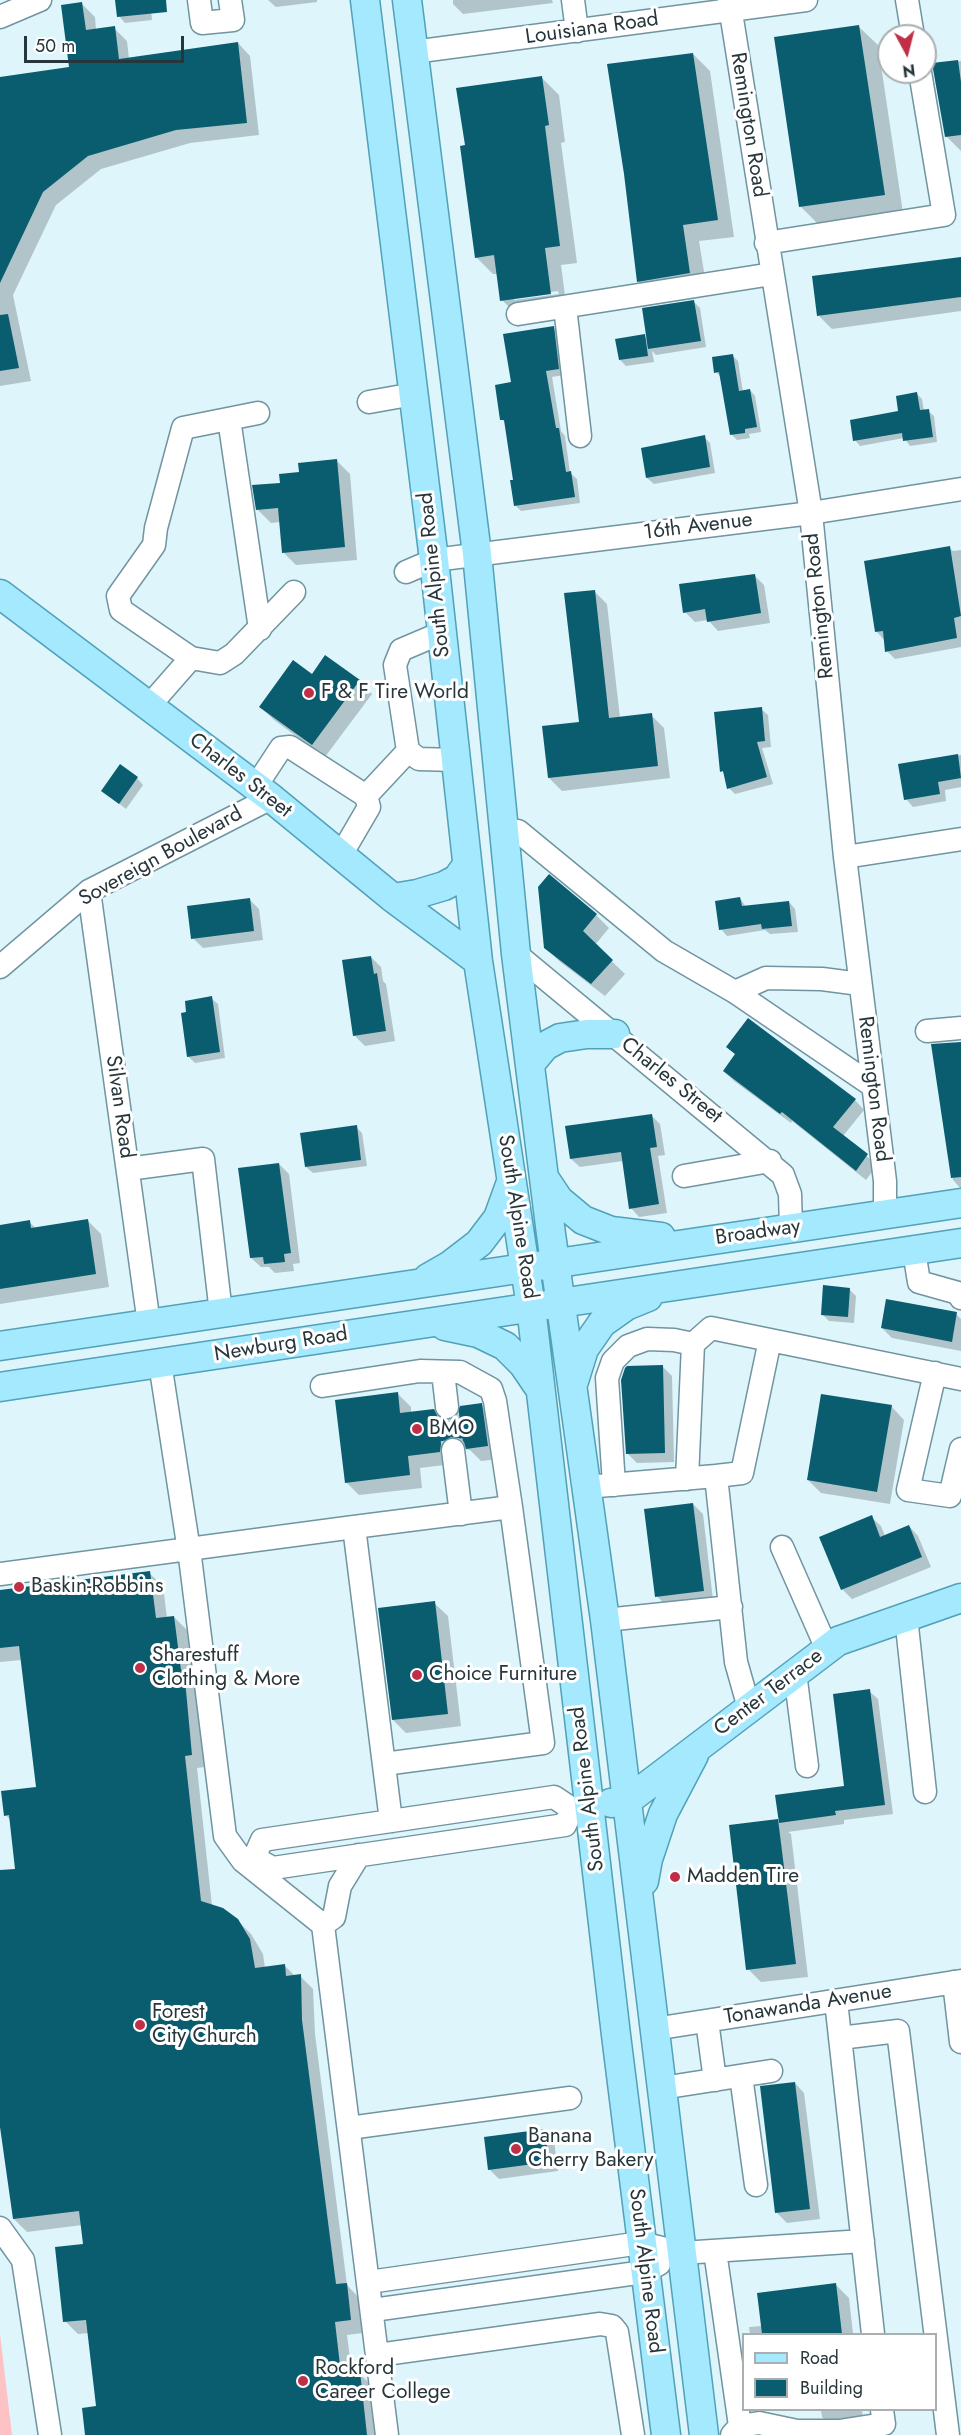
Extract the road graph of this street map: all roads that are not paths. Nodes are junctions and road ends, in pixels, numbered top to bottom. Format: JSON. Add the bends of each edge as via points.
{"nodes":[{"id":1,"x":40,"y":0,"type":"edge"},
{"id":2,"x":199,"y":0,"type":"edge"},
{"id":3,"x":230,"y":0,"type":"edge"},
{"id":4,"x":365,"y":0,"type":"edge"},
{"id":5,"x":406,"y":0,"type":"edge"},
{"id":6,"x":573,"y":0,"type":"edge"},
{"id":7,"x":806,"y":0,"type":"edge"},
{"id":8,"x":907,"y":0,"type":"edge"},
{"id":9,"x":729,"y":5,"type":"edge"},
{"id":10,"x":0,"y":17,"type":"edge"},
{"id":11,"x":912,"y":24,"type":"edge"},
{"id":12,"x":577,"y":31,"type":"junction"},
{"id":13,"x":413,"y":52,"type":"junction"},
{"id":14,"x":922,"y":84,"type":"edge"},
{"id":15,"x":424,"y":143,"type":"junction"},
{"id":16,"x":385,"y":150,"type":"junction"},
{"id":17,"x":766,"y":243,"type":"junction"},
{"id":18,"x":772,"y":274,"type":"junction"},
{"id":19,"x":565,"y":307,"type":"junction"},
{"id":20,"x":518,"y":314,"type":"dead end"},
{"id":21,"x":414,"y":394,"type":"junction"},
{"id":22,"x":369,"y":402,"type":"dead end"},
{"id":23,"x":258,"y":413,"type":"dead end"},
{"id":24,"x":229,"y":419,"type":"junction"},
{"id":25,"x":580,"y":436,"type":"dead end"},
{"id":26,"x":961,"y":489,"type":"edge"},
{"id":27,"x":811,"y":513,"type":"junction"},
{"id":28,"x":477,"y":554,"type":"junction"},
{"id":29,"x":435,"y":560,"type":"junction"},
{"id":30,"x":406,"y":572,"type":"dead end"},
{"id":31,"x":294,"y":592,"type":"dead end"},
{"id":32,"x":0,"y":594,"type":"edge"},
{"id":33,"x":260,"y":629,"type":"junction"},
{"id":34,"x":441,"y":633,"type":"junction"},
{"id":35,"x":191,"y":658,"type":"junction"},
{"id":36,"x":149,"y":706,"type":"junction"},
{"id":37,"x":408,"y":751,"type":"junction"},
{"id":38,"x":455,"y":760,"type":"junction"},
{"id":39,"x":263,"y":792,"type":"junction"},
{"id":40,"x":366,"y":796,"type":"junction"},
{"id":41,"x":518,"y":831,"type":"dead end"},
{"id":42,"x":961,"y":839,"type":"edge"},
{"id":43,"x":341,"y":855,"type":"junction"},
{"id":44,"x":845,"y":857,"type":"junction"},
{"id":45,"x":467,"y":865,"type":"junction"},
{"id":46,"x":89,"y":891,"type":"junction"},
{"id":47,"x":393,"y":898,"type":"junction"},
{"id":48,"x":516,"y":954,"type":"junction"},
{"id":49,"x":478,"y":961,"type":"junction"},
{"id":50,"x":0,"y":967,"type":"edge"},
{"id":51,"x":860,"y":984,"type":"junction"},
{"id":52,"x":735,"y":992,"type":"junction"},
{"id":53,"x":961,"y":1028,"type":"edge"},
{"id":54,"x":927,"y":1031,"type":"dead end"},
{"id":55,"x":615,"y":1035,"type":"junction"},
{"id":56,"x":530,"y":1064,"type":"junction"},
{"id":57,"x":873,"y":1086,"type":"junction"},
{"id":58,"x":770,"y":1161,"type":"junction"},
{"id":59,"x":128,"y":1169,"type":"junction"},
{"id":60,"x":684,"y":1176,"type":"dead end"},
{"id":61,"x":544,"y":1177,"type":"junction"},
{"id":62,"x":511,"y":1180,"type":"junction"},
{"id":63,"x":961,"y":1203,"type":"edge"},
{"id":64,"x":885,"y":1215,"type":"junction"},
{"id":65,"x":791,"y":1228,"type":"junction"},
{"id":66,"x":714,"y":1239,"type":"junction"},
{"id":67,"x":961,"y":1243,"type":"edge"},
{"id":68,"x":915,"y":1251,"type":"junction"},
{"id":69,"x":556,"y":1263,"type":"junction"},
{"id":70,"x":526,"y":1268,"type":"junction"},
{"id":71,"x":418,"y":1284,"type":"junction"},
{"id":72,"x":671,"y":1286,"type":"junction"},
{"id":73,"x":961,"y":1298,"type":"edge"},
{"id":74,"x":561,"y":1302,"type":"junction"},
{"id":75,"x":531,"y":1307,"type":"junction"},
{"id":76,"x":221,"y":1313,"type":"junction"},
{"id":77,"x":425,"y":1323,"type":"junction"},
{"id":78,"x":149,"y":1324,"type":"junction"},
{"id":79,"x":770,"y":1340,"type":"junction"},
{"id":80,"x":693,"y":1344,"type":"junction"},
{"id":81,"x":0,"y":1346,"type":"edge"},
{"id":82,"x":160,"y":1363,"type":"junction"},
{"id":83,"x":442,"y":1372,"type":"junction"},
{"id":84,"x":935,"y":1373,"type":"junction"},
{"id":85,"x":961,"y":1378,"type":"edge"},
{"id":86,"x":322,"y":1386,"type":"dead end"},
{"id":87,"x":573,"y":1386,"type":"junction"},
{"id":88,"x":0,"y":1387,"type":"edge"},
{"id":89,"x":541,"y":1390,"type":"junction"},
{"id":90,"x":447,"y":1407,"type":"tunnel mouth"},
{"id":91,"x":961,"y":1449,"type":"edge"},
{"id":92,"x":453,"y":1450,"type":"tunnel mouth"},
{"id":93,"x":717,"y":1476,"type":"junction"},
{"id":94,"x":687,"y":1479,"type":"junction"},
{"id":95,"x":614,"y":1485,"type":"junction"},
{"id":96,"x":586,"y":1487,"type":"junction"},
{"id":97,"x":511,"y":1508,"type":"junction"},
{"id":98,"x":461,"y":1514,"type":"junction"},
{"id":99,"x":354,"y":1527,"type":"junction"},
{"id":100,"x":782,"y":1547,"type":"dead end"},
{"id":101,"x":188,"y":1548,"type":"junction"},
{"id":102,"x":0,"y":1574,"type":"edge"},
{"id":103,"x":961,"y":1598,"type":"edge"},
{"id":104,"x":731,"y":1607,"type":"junction"},
{"id":105,"x":906,"y":1617,"type":"junction"},
{"id":106,"x":605,"y":1620,"type":"junction"},
{"id":107,"x":827,"y":1649,"type":"junction"},
{"id":108,"x":795,"y":1673,"type":"junction"},
{"id":109,"x":749,"y":1708,"type":"junction"},
{"id":110,"x":702,"y":1744,"type":"junction"},
{"id":111,"x":384,"y":1764,"type":"junction"},
{"id":112,"x":807,"y":1766,"type":"dead end"},
{"id":113,"x":924,"y":1792,"type":"dead end"},
{"id":114,"x":627,"y":1801,"type":"junction"},
{"id":115,"x":581,"y":1807,"type":"junction"},
{"id":116,"x":391,"y":1821,"type":"junction"},
{"id":117,"x":359,"y":1855,"type":"junction"},
{"id":118,"x":248,"y":1859,"type":"junction"},
{"id":119,"x":640,"y":1910,"type":"junction"},
{"id":120,"x":329,"y":1921,"type":"junction"},
{"id":121,"x":958,"y":1982,"type":"edge"},
{"id":122,"x":836,"y":2001,"type":"junction"},
{"id":123,"x":707,"y":2021,"type":"junction"},
{"id":124,"x":654,"y":2029,"type":"junction"},
{"id":125,"x":840,"y":2038,"type":"junction"},
{"id":126,"x":961,"y":2042,"type":"edge"},
{"id":127,"x":771,"y":2071,"type":"dead end"},
{"id":128,"x":741,"y":2076,"type":"junction"},
{"id":129,"x":715,"y":2080,"type":"junction"},
{"id":130,"x":662,"y":2088,"type":"junction"},
{"id":131,"x":570,"y":2098,"type":"dead end"},
{"id":132,"x":349,"y":2128,"type":"junction"},
{"id":133,"x":756,"y":2185,"type":"dead end"},
{"id":134,"x":0,"y":2228,"type":"edge"},
{"id":135,"x":863,"y":2241,"type":"junction"},
{"id":136,"x":641,"y":2243,"type":"junction"},
{"id":137,"x":715,"y":2251,"type":"junction"},
{"id":138,"x":682,"y":2253,"type":"junction"},
{"id":139,"x":644,"y":2272,"type":"junction"},
{"id":140,"x":369,"y":2282,"type":"junction"},
{"id":141,"x":373,"y":2310,"type":"junction"},
{"id":142,"x":873,"y":2333,"type":"edge"},
{"id":143,"x":935,"y":2333,"type":"edge"},
{"id":144,"x":937,"y":2346,"type":"edge"},
{"id":145,"x":378,"y":2355,"type":"junction"},
{"id":146,"x":883,"y":2423,"type":"edge"},
{"id":147,"x":736,"y":2431,"type":"edge"},
{"id":148,"x":50,"y":2435,"type":"edge"},
{"id":149,"x":387,"y":2435,"type":"edge"},
{"id":150,"x":633,"y":2435,"type":"edge"},
{"id":151,"x":666,"y":2435,"type":"edge"},
{"id":152,"x":704,"y":2435,"type":"edge"},
{"id":153,"x":948,"y":2435,"type":"edge"}],
"edges":[{"from":1,"to":10,"type":"street"},
{"from":2,"to":3,"type":"street","via":[[202,23],[233,20]]},
{"from":4,"to":16,"type":"main road","name":"South Alpine Road"},
{"from":5,"to":13,"type":"main road","name":"South Alpine Road"},
{"from":6,"to":12,"type":"street"},
{"from":7,"to":9,"type":"street","name":"Louisiana Road"},
{"from":8,"to":11,"type":"street"},
{"from":9,"to":12,"type":"street","name":"Louisiana Road"},
{"from":9,"to":17,"type":"street","name":"Remington Road"},
{"from":12,"to":13,"type":"street","name":"Louisiana Road"},
{"from":13,"to":15,"type":"main road","name":"South Alpine Road"},
{"from":14,"to":17,"type":"street","via":[[944,215]]},
{"from":15,"to":16,"type":"main road"},
{"from":15,"to":28,"type":"main road","name":"South Alpine Road"},
{"from":16,"to":21,"type":"main road","name":"South Alpine Road"},
{"from":17,"to":18,"type":"street","name":"Remington Road"},
{"from":18,"to":19,"type":"street"},
{"from":18,"to":27,"type":"street","name":"Remington Road"},
{"from":19,"to":20,"type":"street"},
{"from":19,"to":25,"type":"street"},
{"from":21,"to":22,"type":"street"},
{"from":21,"to":29,"type":"main road","name":"South Alpine Road"},
{"from":23,"to":24,"type":"street"},
{"from":24,"to":33,"type":"street"},
{"from":24,"to":35,"type":"street","via":[[183,428],[154,545],[118,596],[121,610]]},
{"from":26,"to":27,"type":"street","name":"16th Avenue"},
{"from":27,"to":28,"type":"street","name":"16th Avenue"},
{"from":27,"to":44,"type":"street","name":"Remington Road"},
{"from":28,"to":29,"type":"street","name":"16th Avenue"},
{"from":28,"to":48,"type":"main road","name":"South Alpine Road"},
{"from":29,"to":30,"type":"street","name":"16th Avenue"},
{"from":29,"to":34,"type":"main road","name":"South Alpine Road"},
{"from":31,"to":33,"type":"street"},
{"from":32,"to":36,"type":"main road","name":"Charles Street"},
{"from":33,"to":35,"type":"street","via":[[220,663]]},
{"from":34,"to":37,"type":"street","via":[[401,650],[395,665]]},
{"from":34,"to":38,"type":"main road","name":"South Alpine Road"},
{"from":35,"to":36,"type":"street"},
{"from":36,"to":39,"type":"main road","name":"Charles Street"},
{"from":37,"to":38,"type":"street","via":[[419,759]]},
{"from":37,"to":40,"type":"street"},
{"from":38,"to":45,"type":"main road","name":"South Alpine Road"},
{"from":39,"to":40,"type":"street","via":[[281,748],[290,747]]},
{"from":39,"to":43,"type":"main road","name":"Charles Street"},
{"from":39,"to":46,"type":"street","name":"Sovereign Boulevard"},
{"from":40,"to":43,"type":"street","via":[[369,807]]},
{"from":41,"to":52,"type":"street","via":[[664,951]]},
{"from":42,"to":44,"type":"street"},
{"from":43,"to":47,"type":"main road","name":"Charles Street"},
{"from":44,"to":51,"type":"street","name":"Remington Road"},
{"from":45,"to":47,"type":"main road","via":[[457,879],[444,886]]},
{"from":45,"to":49,"type":"main road","name":"South Alpine Road"},
{"from":46,"to":50,"type":"street","name":"Sovereign Boulevard"},
{"from":46,"to":59,"type":"street","name":"Silvan Road"},
{"from":47,"to":49,"type":"main road","name":"Charles Street"},
{"from":48,"to":55,"type":"street","name":"Charles Street"},
{"from":48,"to":56,"type":"main road","name":"South Alpine Road"},
{"from":49,"to":62,"type":"main road","name":"South Alpine Road"},
{"from":51,"to":52,"type":"street","via":[[766,978]]},
{"from":51,"to":57,"type":"street","name":"Remington Road"},
{"from":52,"to":57,"type":"street"},
{"from":53,"to":54,"type":"street"},
{"from":55,"to":56,"type":"main road","via":[[560,1038],[545,1046]]},
{"from":55,"to":58,"type":"street","name":"Charles Street"},
{"from":56,"to":61,"type":"main road","name":"South Alpine Road"},
{"from":57,"to":64,"type":"street","name":"Remington Road","via":[[885,1181]]},
{"from":58,"to":60,"type":"street"},
{"from":58,"to":65,"type":"street","name":"Charles Street","via":[[783,1175],[789,1194]]},
{"from":59,"to":76,"type":"street","via":[[203,1159]]},
{"from":59,"to":78,"type":"street","name":"Silvan Road"},
{"from":61,"to":66,"type":"main road","via":[[559,1200],[583,1220],[611,1231],[647,1237]]},
{"from":61,"to":69,"type":"main road","name":"South Alpine Road"},
{"from":62,"to":70,"type":"main road","name":"South Alpine Road"},
{"from":62,"to":71,"type":"main road","via":[[498,1218],[479,1243]]},
{"from":63,"to":64,"type":"main road","name":"Broadway"},
{"from":64,"to":65,"type":"main road","name":"Broadway"},
{"from":65,"to":66,"type":"main road","name":"Broadway"},
{"from":66,"to":69,"type":"main road","name":"Broadway"},
{"from":67,"to":68,"type":"main road","name":"Broadway"},
{"from":68,"to":72,"type":"main road","name":"Broadway"},
{"from":68,"to":73,"type":"street","via":[[919,1282],[958,1293]]},
{"from":69,"to":70,"type":"main road","name":"Newburg Road"},
{"from":69,"to":74,"type":"main road","name":"South Alpine Road"},
{"from":70,"to":71,"type":"main road","name":"Newburg Road"},
{"from":70,"to":75,"type":"main road","name":"South Alpine Road"},
{"from":71,"to":76,"type":"main road","name":"Newburg Road"},
{"from":72,"to":74,"type":"main road","name":"Broadway"},
{"from":72,"to":87,"type":"main road","via":[[626,1306],[602,1323],[584,1349]]},
{"from":74,"to":75,"type":"main road","name":"Newburg Road"},
{"from":74,"to":87,"type":"main road","name":"South Alpine Road"},
{"from":75,"to":77,"type":"main road","name":"Newburg Road"},
{"from":75,"to":89,"type":"main road","name":"South Alpine Road"},
{"from":76,"to":78,"type":"main road","name":"Newburg Road"},
{"from":77,"to":82,"type":"main road","name":"Newburg Road"},
{"from":77,"to":89,"type":"main road","via":[[478,1333],[505,1346]]},
{"from":78,"to":81,"type":"main road","name":"Newburg Road"},
{"from":79,"to":80,"type":"street","via":[[711,1328]]},
{"from":79,"to":84,"type":"street"},
{"from":79,"to":93,"type":"street","via":[[742,1473]]},
{"from":80,"to":94,"type":"street"},
{"from":80,"to":95,"type":"street","via":[[647,1339],[627,1346],[613,1361],[607,1378]]},
{"from":82,"to":88,"type":"main road","name":"Newburg Road"},
{"from":82,"to":101,"type":"street"},
{"from":83,"to":86,"type":"street","via":[[420,1371]]},
{"from":83,"to":90,"type":"street"},
{"from":83,"to":97,"type":"street","via":[[460,1372],[491,1389]]},
{"from":84,"to":85,"type":"street"},
{"from":84,"to":91,"type":"street","via":[[908,1490],[950,1496]]},
{"from":87,"to":96,"type":"main road","name":"South Alpine Road"},
{"from":89,"to":115,"type":"main road","name":"South Alpine Road"},
{"from":92,"to":98,"type":"street"},
{"from":93,"to":94,"type":"street"},
{"from":93,"to":104,"type":"street"},
{"from":94,"to":95,"type":"street"},
{"from":95,"to":96,"type":"street"},
{"from":96,"to":106,"type":"main road","name":"South Alpine Road"},
{"from":97,"to":98,"type":"street"},
{"from":97,"to":111,"type":"street","via":[[543,1743]]},
{"from":98,"to":99,"type":"street"},
{"from":99,"to":101,"type":"street"},
{"from":99,"to":111,"type":"street"},
{"from":100,"to":107,"type":"street"},
{"from":101,"to":102,"type":"street"},
{"from":101,"to":118,"type":"street","via":[[225,1836]]},
{"from":103,"to":105,"type":"main road","name":"Center Terrace"},
{"from":104,"to":106,"type":"street"},
{"from":104,"to":109,"type":"street","via":[[736,1662]]},
{"from":105,"to":107,"type":"main road","name":"Center Terrace","via":[[838,1641]]},
{"from":105,"to":113,"type":"street"},
{"from":106,"to":114,"type":"main road","name":"South Alpine Road"},
{"from":107,"to":108,"type":"main road","name":"Center Terrace"},
{"from":108,"to":109,"type":"main road","name":"Center Terrace"},
{"from":108,"to":112,"type":"street"},
{"from":109,"to":110,"type":"main road","name":"Center Terrace"},
{"from":110,"to":114,"type":"main road","name":"Center Terrace"},
{"from":110,"to":119,"type":"main road","via":[[663,1814],[648,1859]]},
{"from":111,"to":116,"type":"street"},
{"from":114,"to":115,"type":"main road"},
{"from":114,"to":119,"type":"main road","name":"South Alpine Road"},
{"from":115,"to":116,"type":"street","via":[[554,1797]]},
{"from":115,"to":117,"type":"street","via":[[565,1825]]},
{"from":115,"to":136,"type":"main road","name":"South Alpine Road"},
{"from":116,"to":118,"type":"street","via":[[262,1840]]},
{"from":117,"to":118,"type":"street","via":[[273,1868]]},
{"from":117,"to":120,"type":"street","via":[[340,1886]]},
{"from":118,"to":120,"type":"street"},
{"from":119,"to":124,"type":"main road","name":"South Alpine Road"},
{"from":120,"to":132,"type":"street"},
{"from":121,"to":122,"type":"street","name":"Tonawanda Avenue"},
{"from":121,"to":126,"type":"street"},
{"from":122,"to":123,"type":"street","name":"Tonawanda Avenue"},
{"from":122,"to":125,"type":"street"},
{"from":123,"to":124,"type":"street","name":"Tonawanda Avenue"},
{"from":123,"to":129,"type":"street"},
{"from":124,"to":130,"type":"main road","name":"South Alpine Road"},
{"from":125,"to":135,"type":"street"},
{"from":125,"to":143,"type":"street","via":[[898,2031]]},
{"from":127,"to":128,"type":"street"},
{"from":128,"to":129,"type":"street"},
{"from":128,"to":133,"type":"street"},
{"from":129,"to":130,"type":"street"},
{"from":130,"to":138,"type":"main road","name":"South Alpine Road"},
{"from":131,"to":132,"type":"street"},
{"from":132,"to":140,"type":"street"},
{"from":134,"to":148,"type":"street","via":[[23,2260]]},
{"from":135,"to":137,"type":"street"},
{"from":135,"to":142,"type":"street"},
{"from":136,"to":138,"type":"street"},
{"from":136,"to":139,"type":"main road","name":"South Alpine Road"},
{"from":136,"to":140,"type":"street"},
{"from":137,"to":138,"type":"street"},
{"from":137,"to":147,"type":"street"},
{"from":138,"to":139,"type":"street"},
{"from":138,"to":152,"type":"main road","name":"South Alpine Road"},
{"from":139,"to":141,"type":"street"},
{"from":139,"to":151,"type":"main road","name":"South Alpine Road"},
{"from":140,"to":141,"type":"street"},
{"from":141,"to":145,"type":"street"},
{"from":144,"to":153,"type":"street"},
{"from":145,"to":149,"type":"street"},
{"from":145,"to":150,"type":"street","via":[[600,2324],[612,2326],[617,2332]]},
{"from":146,"to":147,"type":"street","via":[[838,2431],[797,2431],[759,2423]]}]}
